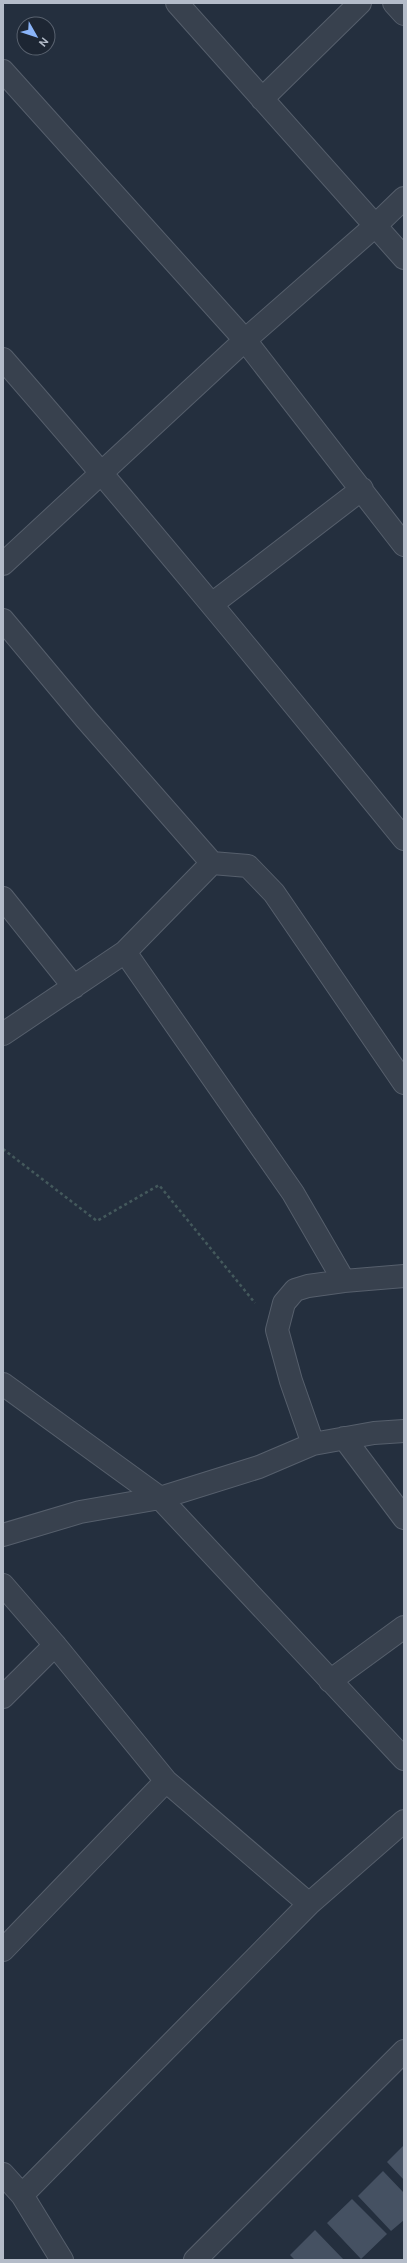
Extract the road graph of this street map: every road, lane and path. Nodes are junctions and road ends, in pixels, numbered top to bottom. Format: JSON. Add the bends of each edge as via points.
{"nodes":[{"id":1,"x":177,"y":3,"type":"edge"},
{"id":2,"x":360,"y":3,"type":"edge"},
{"id":3,"x":394,"y":3,"type":"edge"},
{"id":4,"x":404,"y":14,"type":"edge"},
{"id":5,"x":3,"y":71,"type":"edge"},
{"id":6,"x":262,"y":99,"type":"junction"},
{"id":7,"x":404,"y":198,"type":"edge"},
{"id":8,"x":375,"y":226,"type":"junction"},
{"id":9,"x":404,"y":258,"type":"edge"},
{"id":10,"x":245,"y":340,"type":"junction"},
{"id":11,"x":3,"y":359,"type":"edge"},
{"id":12,"x":102,"y":472,"type":"junction"},
{"id":13,"x":362,"y":489,"type":"junction"},
{"id":14,"x":404,"y":544,"type":"edge"},
{"id":15,"x":3,"y":564,"type":"edge"},
{"id":16,"x":212,"y":604,"type":"junction"},
{"id":17,"x":3,"y":620,"type":"edge"},
{"id":18,"x":404,"y":839,"type":"edge"},
{"id":19,"x":212,"y":863,"type":"junction"},
{"id":20,"x":3,"y":898,"type":"edge"},
{"id":21,"x":125,"y":952,"type":"junction"},
{"id":22,"x":74,"y":987,"type":"junction"},
{"id":23,"x":3,"y":1034,"type":"edge"},
{"id":24,"x":404,"y":1083,"type":"edge"},
{"id":25,"x":3,"y":1149,"type":"edge"},
{"id":26,"x":404,"y":1276,"type":"edge"},
{"id":27,"x":344,"y":1281,"type":"junction"},
{"id":28,"x":276,"y":1330,"type":"junction"},
{"id":29,"x":3,"y":1384,"type":"edge"},
{"id":30,"x":404,"y":1431,"type":"edge"},
{"id":31,"x":344,"y":1438,"type":"junction"},
{"id":32,"x":313,"y":1444,"type":"junction"},
{"id":33,"x":160,"y":1498,"type":"junction"},
{"id":34,"x":404,"y":1518,"type":"edge"},
{"id":35,"x":3,"y":1535,"type":"edge"},
{"id":36,"x":3,"y":1585,"type":"edge"},
{"id":37,"x":404,"y":1627,"type":"edge"},
{"id":38,"x":55,"y":1645,"type":"junction"},
{"id":39,"x":330,"y":1681,"type":"junction"},
{"id":40,"x":3,"y":1697,"type":"edge"},
{"id":41,"x":404,"y":1759,"type":"edge"},
{"id":42,"x":166,"y":1781,"type":"junction"},
{"id":43,"x":404,"y":1820,"type":"edge"},
{"id":44,"x":309,"y":1904,"type":"junction"},
{"id":45,"x":3,"y":1950,"type":"edge"},
{"id":46,"x":404,"y":2051,"type":"edge"},
{"id":47,"x":3,"y":2174,"type":"edge"},
{"id":48,"x":22,"y":2195,"type":"junction"},
{"id":49,"x":62,"y":2260,"type":"edge"},
{"id":50,"x":195,"y":2260,"type":"edge"}],
"edges":[{"from":1,"to":6,"type":"street"},
{"from":2,"to":6,"type":"street"},
{"from":3,"to":4,"type":"street"},
{"from":5,"to":10,"type":"street"},
{"from":6,"to":8,"type":"street"},
{"from":7,"to":8,"type":"street"},
{"from":8,"to":9,"type":"street"},
{"from":8,"to":10,"type":"street"},
{"from":10,"to":12,"type":"street"},
{"from":10,"to":13,"type":"street"},
{"from":11,"to":12,"type":"street"},
{"from":12,"to":15,"type":"street"},
{"from":12,"to":16,"type":"street"},
{"from":13,"to":14,"type":"street"},
{"from":13,"to":16,"type":"street"},
{"from":16,"to":18,"type":"street"},
{"from":17,"to":19,"type":"street"},
{"from":19,"to":21,"type":"street"},
{"from":19,"to":24,"type":"street","via":[[248,866],[274,893]]},
{"from":20,"to":22,"type":"street"},
{"from":21,"to":22,"type":"street"},
{"from":21,"to":27,"type":"street","via":[[292,1193]]},
{"from":22,"to":23,"type":"street"},
{"from":25,"to":28,"type":"path","via":[[97,1221],[159,1185]]},
{"from":26,"to":27,"type":"street"},
{"from":27,"to":28,"type":"street","via":[[295,1290],[284,1303]]},
{"from":28,"to":32,"type":"street"},
{"from":29,"to":33,"type":"street"},
{"from":30,"to":31,"type":"street"},
{"from":31,"to":32,"type":"street"},
{"from":31,"to":34,"type":"street"},
{"from":32,"to":33,"type":"street","via":[[259,1467]]},
{"from":33,"to":35,"type":"street","via":[[80,1512]]},
{"from":33,"to":39,"type":"street"},
{"from":36,"to":38,"type":"street"},
{"from":37,"to":39,"type":"street"},
{"from":38,"to":40,"type":"street"},
{"from":38,"to":42,"type":"street"},
{"from":39,"to":41,"type":"street"},
{"from":42,"to":44,"type":"street"},
{"from":42,"to":45,"type":"street"},
{"from":43,"to":44,"type":"street"},
{"from":44,"to":48,"type":"street"},
{"from":46,"to":50,"type":"street"},
{"from":47,"to":48,"type":"street"},
{"from":48,"to":49,"type":"street"}]}
